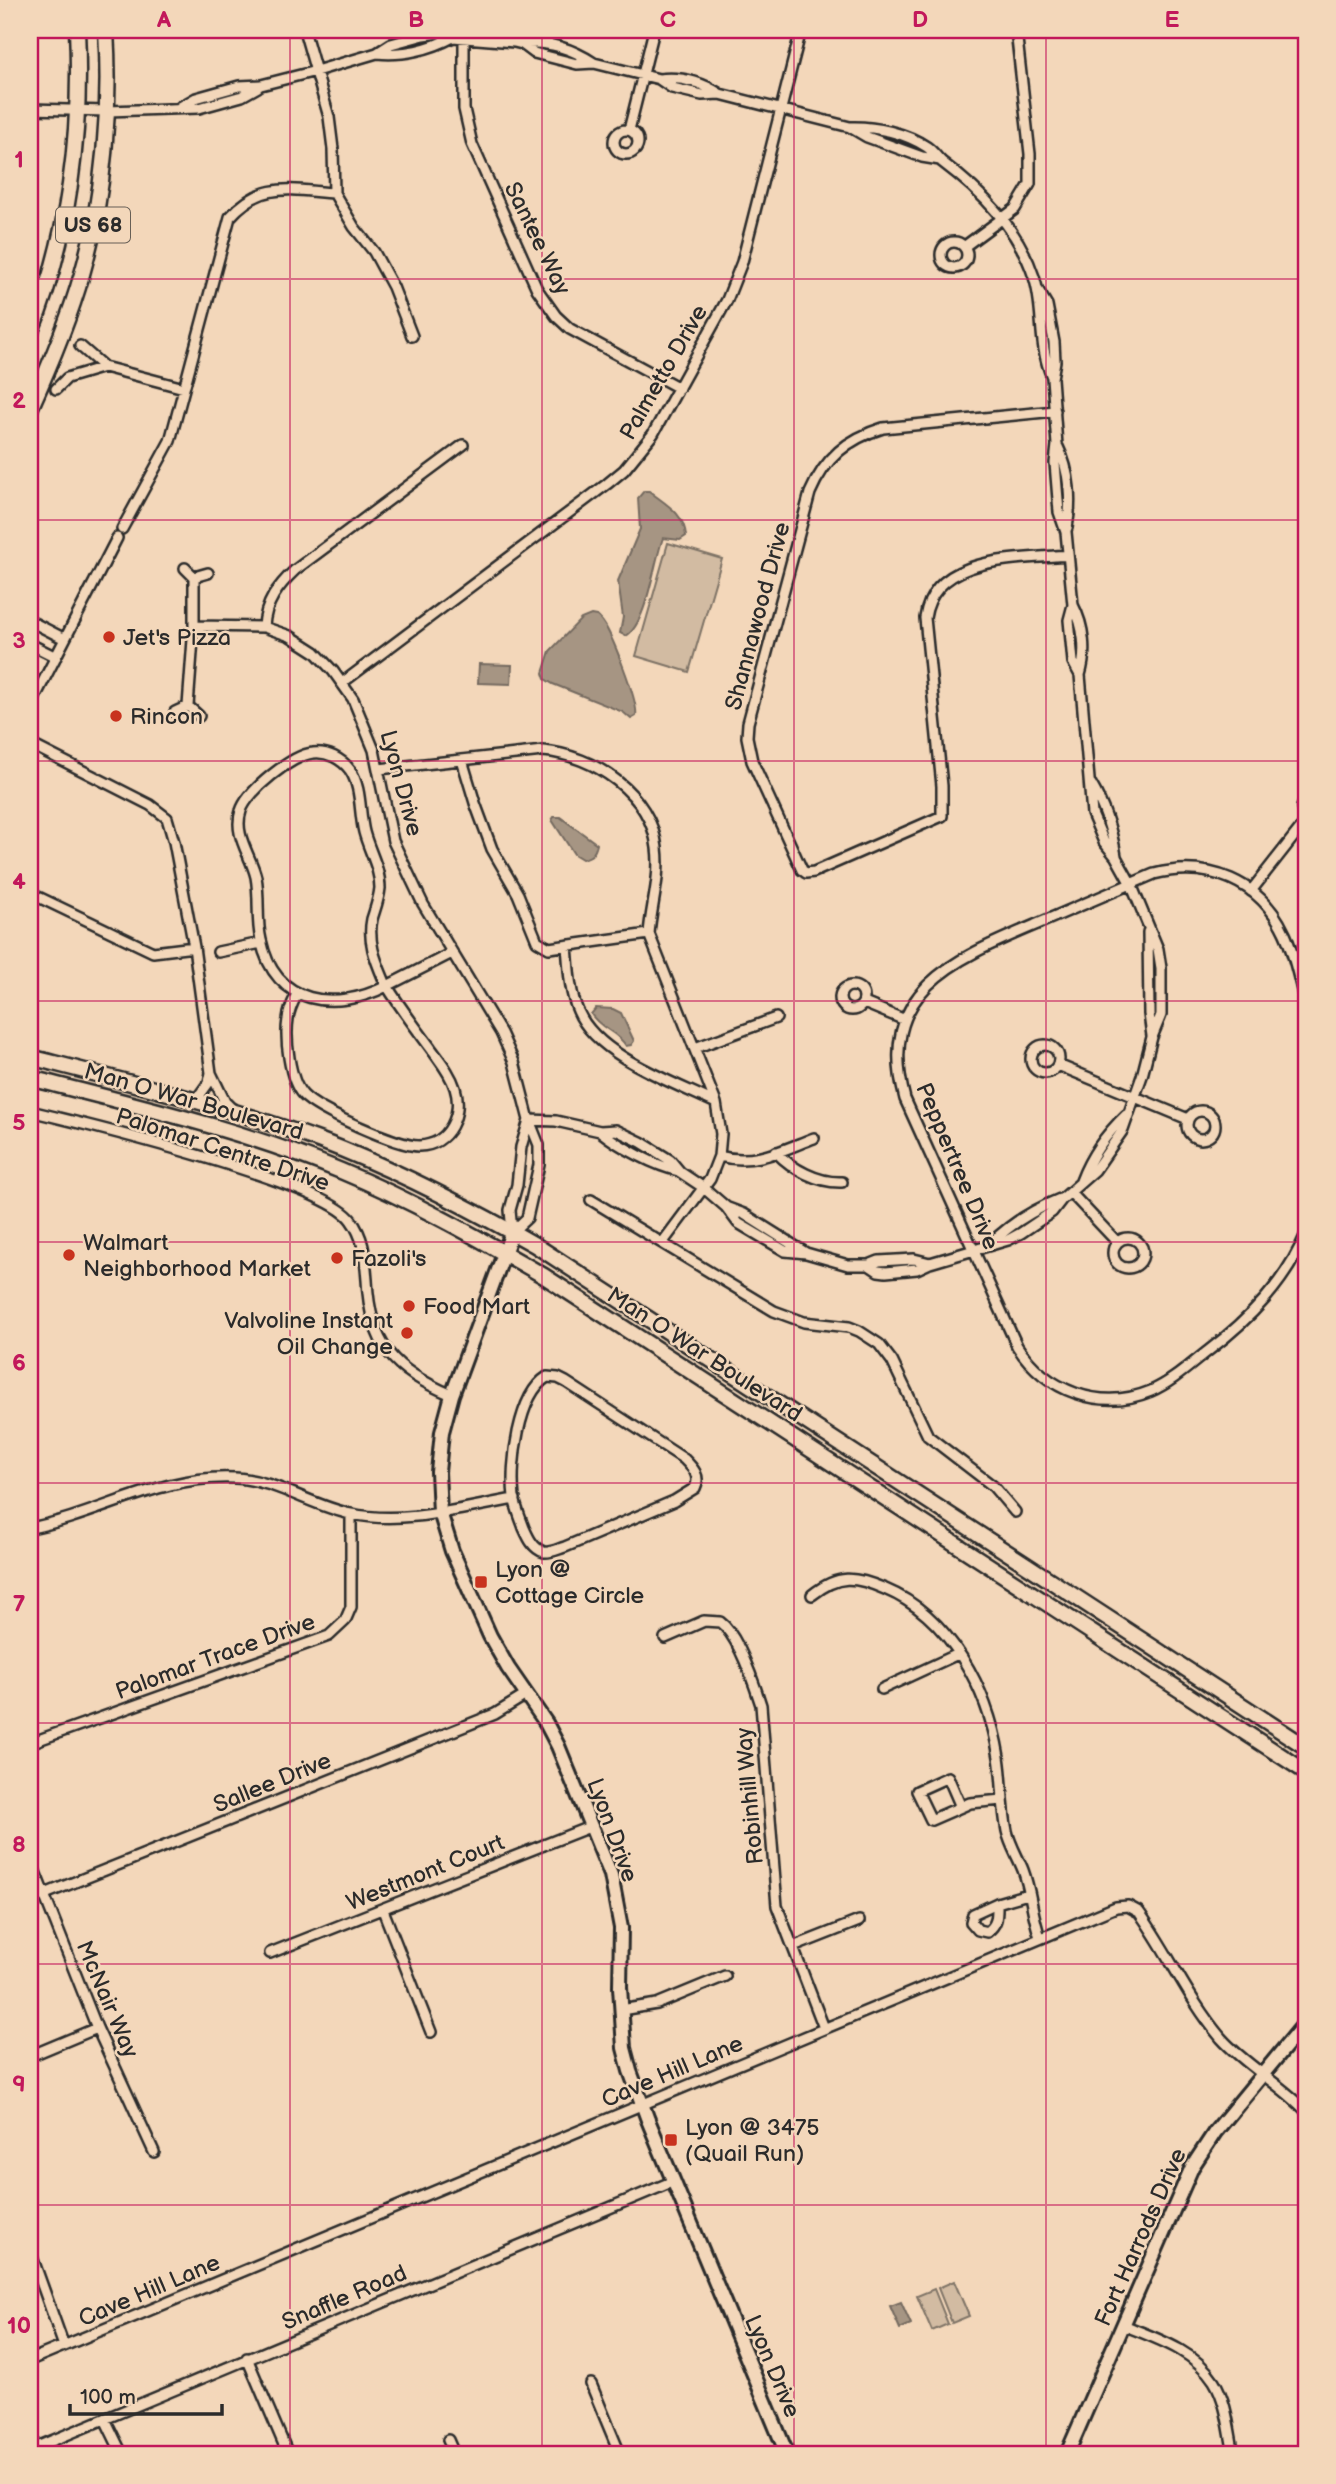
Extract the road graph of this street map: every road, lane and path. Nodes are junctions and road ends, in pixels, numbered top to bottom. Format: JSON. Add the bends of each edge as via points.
{"nodes":[{"id":1,"x":77,"y":30,"type":"edge"},
{"id":2,"x":106,"y":30,"type":"edge"},
{"id":3,"x":304,"y":30,"type":"edge"},
{"id":4,"x":654,"y":30,"type":"edge"},
{"id":5,"x":801,"y":30,"type":"edge"},
{"id":6,"x":1016,"y":30,"type":"edge"},
{"id":7,"x":458,"y":37,"type":"junction"},
{"id":8,"x":316,"y":71,"type":"junction"},
{"id":9,"x":643,"y":75,"type":"junction"},
{"id":10,"x":30,"y":109,"type":"edge"},
{"id":11,"x":781,"y":109,"type":"junction"},
{"id":12,"x":77,"y":111,"type":"junction"},
{"id":13,"x":107,"y":111,"type":"junction"},
{"id":14,"x":629,"y":130,"type":"dead end"},
{"id":15,"x":334,"y":193,"type":"junction"},
{"id":16,"x":1003,"y":218,"type":"junction"},
{"id":17,"x":965,"y":246,"type":"dead end"},
{"id":18,"x":30,"y":334,"type":"edge"},
{"id":19,"x":412,"y":336,"type":"dead end"},
{"id":20,"x":80,"y":346,"type":"dead end"},
{"id":21,"x":104,"y":368,"type":"junction"},
{"id":22,"x":679,"y":387,"type":"junction"},
{"id":23,"x":184,"y":388,"type":"junction"},
{"id":24,"x":56,"y":389,"type":"dead end"},
{"id":25,"x":30,"y":409,"type":"edge"},
{"id":26,"x":1055,"y":411,"type":"junction"},
{"id":27,"x":463,"y":445,"type":"dead end"},
{"id":28,"x":122,"y":528,"type":"dead end"},
{"id":29,"x":117,"y":538,"type":"dead end"},
{"id":30,"x":1068,"y":555,"type":"junction"},
{"id":31,"x":185,"y":568,"type":"dead end"},
{"id":32,"x":208,"y":573,"type":"dead end"},
{"id":33,"x":194,"y":577,"type":"junction"},
{"id":34,"x":30,"y":621,"type":"edge"},
{"id":35,"x":194,"y":626,"type":"junction"},
{"id":36,"x":264,"y":627,"type":"junction"},
{"id":37,"x":65,"y":639,"type":"junction"},
{"id":38,"x":30,"y":644,"type":"edge"},
{"id":39,"x":56,"y":657,"type":"junction"},
{"id":40,"x":342,"y":683,"type":"junction"},
{"id":41,"x":188,"y":706,"type":"junction"},
{"id":42,"x":30,"y":707,"type":"edge"},
{"id":43,"x":175,"y":712,"type":"dead end"},
{"id":44,"x":199,"y":716,"type":"dead end"},
{"id":45,"x":30,"y":744,"type":"edge"},
{"id":46,"x":462,"y":760,"type":"junction"},
{"id":47,"x":379,"y":769,"type":"junction"},
{"id":48,"x":1306,"y":798,"type":"edge"},
{"id":49,"x":1306,"y":819,"type":"edge"},
{"id":50,"x":1131,"y":884,"type":"junction"},
{"id":51,"x":1251,"y":891,"type":"junction"},
{"id":52,"x":30,"y":893,"type":"edge"},
{"id":53,"x":649,"y":934,"type":"junction"},
{"id":54,"x":261,"y":943,"type":"junction"},
{"id":55,"x":567,"y":946,"type":"junction"},
{"id":56,"x":194,"y":947,"type":"junction"},
{"id":57,"x":218,"y":952,"type":"dead end"},
{"id":58,"x":452,"y":953,"type":"junction"},
{"id":59,"x":387,"y":986,"type":"junction"},
{"id":60,"x":1304,"y":989,"type":"edge"},
{"id":61,"x":297,"y":994,"type":"junction"},
{"id":62,"x":864,"y":1003,"type":"dead end"},
{"id":63,"x":1306,"y":1007,"type":"edge"},
{"id":64,"x":776,"y":1018,"type":"dead end"},
{"id":65,"x":905,"y":1020,"type":"junction"},
{"id":66,"x":695,"y":1048,"type":"junction"},
{"id":67,"x":30,"y":1057,"type":"edge"},
{"id":68,"x":1058,"y":1065,"type":"dead end"},
{"id":69,"x":211,"y":1073,"type":"junction"},
{"id":70,"x":30,"y":1078,"type":"edge"},
{"id":71,"x":1134,"y":1098,"type":"junction"},
{"id":72,"x":196,"y":1100,"type":"junction"},
{"id":73,"x":716,"y":1103,"type":"junction"},
{"id":74,"x":30,"y":1111,"type":"edge"},
{"id":75,"x":234,"y":1111,"type":"junction"},
{"id":76,"x":1188,"y":1119,"type":"dead end"},
{"id":77,"x":529,"y":1121,"type":"junction"},
{"id":78,"x":814,"y":1138,"type":"dead end"},
{"id":79,"x":776,"y":1152,"type":"junction"},
{"id":80,"x":719,"y":1156,"type":"junction"},
{"id":81,"x":842,"y":1182,"type":"dead end"},
{"id":82,"x":704,"y":1188,"type":"junction"},
{"id":83,"x":1070,"y":1192,"type":"junction"},
{"id":84,"x":591,"y":1200,"type":"dead end"},
{"id":85,"x":512,"y":1232,"type":"junction"},
{"id":86,"x":1306,"y":1234,"type":"edge"},
{"id":87,"x":663,"y":1242,"type":"junction"},
{"id":88,"x":1116,"y":1242,"type":"dead end"},
{"id":89,"x":973,"y":1250,"type":"junction"},
{"id":90,"x":504,"y":1253,"type":"junction"},
{"id":91,"x":452,"y":1395,"type":"junction"},
{"id":92,"x":515,"y":1499,"type":"junction"},
{"id":93,"x":440,"y":1512,"type":"junction"},
{"id":94,"x":1015,"y":1512,"type":"dead end"},
{"id":95,"x":351,"y":1514,"type":"junction"},
{"id":96,"x":30,"y":1528,"type":"edge"},
{"id":97,"x":812,"y":1595,"type":"dead end"},
{"id":98,"x":665,"y":1638,"type":"dead end"},
{"id":99,"x":958,"y":1654,"type":"junction"},
{"id":100,"x":882,"y":1689,"type":"dead end"},
{"id":101,"x":526,"y":1695,"type":"junction"},
{"id":102,"x":30,"y":1743,"type":"edge"},
{"id":103,"x":1306,"y":1747,"type":"edge"},
{"id":104,"x":1306,"y":1772,"type":"edge"},
{"id":105,"x":1002,"y":1800,"type":"junction"},
{"id":106,"x":961,"y":1807,"type":"junction"},
{"id":107,"x":593,"y":1826,"type":"junction"},
{"id":108,"x":30,"y":1858,"type":"edge"},
{"id":109,"x":44,"y":1894,"type":"junction"},
{"id":110,"x":1028,"y":1894,"type":"junction"},
{"id":111,"x":30,"y":1900,"type":"edge"},
{"id":112,"x":997,"y":1903,"type":"dead end"},
{"id":113,"x":383,"y":1910,"type":"junction"},
{"id":114,"x":859,"y":1921,"type":"dead end"},
{"id":115,"x":1040,"y":1937,"type":"junction"},
{"id":116,"x":793,"y":1947,"type":"junction"},
{"id":117,"x":270,"y":1953,"type":"dead end"},
{"id":118,"x":725,"y":1976,"type":"dead end"},
{"id":119,"x":621,"y":2010,"type":"junction"},
{"id":120,"x":1306,"y":2022,"type":"edge"},
{"id":121,"x":97,"y":2028,"type":"junction"},
{"id":122,"x":824,"y":2028,"type":"junction"},
{"id":123,"x":431,"y":2032,"type":"dead end"},
{"id":124,"x":30,"y":2056,"type":"edge"},
{"id":125,"x":1264,"y":2074,"type":"junction"},
{"id":126,"x":642,"y":2104,"type":"junction"},
{"id":127,"x":1306,"y":2112,"type":"edge"},
{"id":128,"x":154,"y":2152,"type":"dead end"},
{"id":129,"x":674,"y":2181,"type":"junction"},
{"id":130,"x":30,"y":2251,"type":"edge"},
{"id":131,"x":1123,"y":2325,"type":"junction"},
{"id":132,"x":64,"y":2346,"type":"junction"},
{"id":133,"x":247,"y":2358,"type":"junction"},
{"id":134,"x":30,"y":2360,"type":"edge"},
{"id":135,"x":591,"y":2384,"type":"dead end"},
{"id":136,"x":105,"y":2419,"type":"junction"},
{"id":137,"x":448,"y":2440,"type":"dead end"},
{"id":138,"x":30,"y":2450,"type":"edge"},
{"id":139,"x":121,"y":2454,"type":"edge"},
{"id":140,"x":288,"y":2454,"type":"edge"},
{"id":141,"x":454,"y":2454,"type":"edge"},
{"id":142,"x":620,"y":2454,"type":"edge"},
{"id":143,"x":787,"y":2454,"type":"edge"},
{"id":144,"x":1067,"y":2454,"type":"edge"},
{"id":145,"x":1234,"y":2454,"type":"edge"}],
"edges":[{"from":1,"to":12,"type":"main road","number":"US 68"},
{"from":2,"to":13,"type":"main road","number":"US 68"},
{"from":3,"to":8,"type":"street"},
{"from":4,"to":9,"type":"street"},
{"from":5,"to":11,"type":"street","name":"Palmetto Drive"},
{"from":6,"to":16,"type":"street","via":[[1030,184],[1017,206]]},
{"from":7,"to":8,"type":"street"},
{"from":7,"to":9,"type":"street","via":[[522,44],[545,56]]},
{"from":7,"to":22,"type":"street","name":"Santee Way","via":[[472,144],[547,306],[570,329]]},
{"from":8,"to":13,"type":"street","via":[[199,108]]},
{"from":8,"to":15,"type":"street","via":[[330,125]]},
{"from":9,"to":11,"type":"street","via":[[672,88]]},
{"from":9,"to":14,"type":"street"},
{"from":10,"to":12,"type":"street"},
{"from":11,"to":16,"type":"street","via":[[850,127],[867,137],[940,160]]},
{"from":11,"to":22,"type":"street","name":"Palmetto Drive","via":[[742,262],[727,300]]},
{"from":12,"to":13,"type":"street"},
{"from":12,"to":18,"type":"main road","number":"US 68","via":[[65,211]]},
{"from":13,"to":25,"type":"main road","number":"US 68","via":[[91,241],[66,321]]},
{"from":15,"to":19,"type":"street","via":[[374,252]]},
{"from":15,"to":23,"type":"street","via":[[283,189],[258,194],[230,217]]},
{"from":16,"to":17,"type":"street"},
{"from":16,"to":26,"type":"street","via":[[1038,290]]},
{"from":20,"to":21,"type":"street"},
{"from":21,"to":23,"type":"street"},
{"from":21,"to":24,"type":"street","via":[[67,378]]},
{"from":22,"to":40,"type":"street","name":"Palmetto Drive","via":[[653,434],[618,475]]},
{"from":23,"to":28,"type":"street","via":[[170,442]]},
{"from":26,"to":30,"type":"street","via":[[1059,512]]},
{"from":26,"to":30,"type":"street","name":"Shannawood Drive","via":[[883,428],[844,445],[817,477],[747,737],[752,761],[802,870],[814,872],[942,816],[925,618],[939,587],[977,565]]},
{"from":27,"to":36,"type":"street","via":[[295,570],[272,597]]},
{"from":29,"to":37,"type":"street"},
{"from":30,"to":50,"type":"street","via":[[1085,660],[1080,675],[1090,782],[1113,837],[1116,857]]},
{"from":31,"to":33,"type":"street"},
{"from":32,"to":33,"type":"street"},
{"from":33,"to":35,"type":"street"},
{"from":34,"to":37,"type":"street"},
{"from":35,"to":36,"type":"street","name":"Lyon Drive"},
{"from":35,"to":41,"type":"street"},
{"from":36,"to":40,"type":"street","name":"Lyon Drive","via":[[315,652]]},
{"from":37,"to":39,"type":"street"},
{"from":38,"to":39,"type":"street"},
{"from":39,"to":42,"type":"street"},
{"from":40,"to":47,"type":"street","name":"Lyon Drive","via":[[366,726]]},
{"from":41,"to":43,"type":"street"},
{"from":41,"to":44,"type":"street"},
{"from":45,"to":56,"type":"street","via":[[167,818]]},
{"from":46,"to":47,"type":"street"},
{"from":46,"to":53,"type":"street","via":[[553,752],[603,771],[622,785],[645,811],[657,847]]},
{"from":46,"to":55,"type":"street","via":[[485,832],[537,941],[549,948]]},
{"from":47,"to":58,"type":"street","name":"Lyon Drive","via":[[393,841]]},
{"from":48,"to":49,"type":"street","via":[[1302,807]]},
{"from":49,"to":51,"type":"street"},
{"from":50,"to":51,"type":"street","name":"Peppertree Drive","via":[[1190,868],[1224,875]]},
{"from":50,"to":65,"type":"street","name":"Peppertree Drive","via":[[966,955],[931,981]]},
{"from":50,"to":71,"type":"street","via":[[1148,930],[1152,1037]]},
{"from":51,"to":60,"type":"street","name":"Peppertree Drive","via":[[1286,935]]},
{"from":52,"to":56,"type":"street","via":[[153,952]]},
{"from":53,"to":55,"type":"street"},
{"from":53,"to":66,"type":"street"},
{"from":54,"to":57,"type":"street"},
{"from":54,"to":59,"type":"street","via":[[256,876],[239,831],[241,811],[251,793],[295,760],[315,753],[331,755],[349,768],[357,787],[364,833],[376,865],[380,887],[371,942]]},
{"from":54,"to":61,"type":"street","via":[[270,965]]},
{"from":55,"to":73,"type":"street","via":[[577,1008],[603,1044]]},
{"from":56,"to":69,"type":"street"},
{"from":58,"to":59,"type":"street"},
{"from":58,"to":77,"type":"street","name":"Lyon Drive","via":[[501,1033],[514,1062]]},
{"from":59,"to":61,"type":"street","via":[[334,1001]]},
{"from":59,"to":61,"type":"street","via":[[455,1086],[458,1109],[452,1127],[428,1144],[406,1144],[385,1136],[303,1096],[291,1070],[288,1033]]},
{"from":60,"to":63,"type":"street","name":"Peppertree Drive"},
{"from":62,"to":65,"type":"street"},
{"from":64,"to":66,"type":"street"},
{"from":65,"to":89,"type":"street","name":"Peppertree Drive","via":[[899,1062],[905,1099]]},
{"from":66,"to":73,"type":"street"},
{"from":67,"to":72,"type":"main road","name":"Man O War Boulevard"},
{"from":68,"to":71,"type":"street"},
{"from":69,"to":72,"type":"street"},
{"from":69,"to":75,"type":"street"},
{"from":70,"to":90,"type":"main road","name":"Man O War Boulevard","via":[[274,1146],[388,1191]]},
{"from":71,"to":76,"type":"street"},
{"from":71,"to":83,"type":"street"},
{"from":72,"to":75,"type":"main road","name":"Man O War Boulevard"},
{"from":73,"to":80,"type":"street"},
{"from":74,"to":91,"type":"street","name":"Palomar Centre Drive","via":[[254,1174],[338,1207],[351,1219],[364,1244],[369,1315],[376,1334],[400,1366],[425,1384]]},
{"from":75,"to":85,"type":"main road","name":"Man O War Boulevard","via":[[370,1161]]},
{"from":77,"to":82,"type":"street","via":[[556,1121],[600,1131]]},
{"from":77,"to":85,"type":"street","name":"Lyon Drive","via":[[510,1210]]},
{"from":77,"to":85,"type":"street","name":"Lyon Drive","via":[[538,1144],[539,1165],[527,1218]]},
{"from":78,"to":79,"type":"street"},
{"from":79,"to":80,"type":"street","via":[[743,1161]]},
{"from":79,"to":81,"type":"street","via":[[788,1164],[822,1180]]},
{"from":80,"to":82,"type":"street"},
{"from":82,"to":87,"type":"street"},
{"from":82,"to":89,"type":"street","via":[[738,1223],[785,1251],[869,1265],[904,1259],[930,1263]]},
{"from":83,"to":88,"type":"street"},
{"from":83,"to":89,"type":"street","via":[[1002,1231],[990,1244]]},
{"from":84,"to":87,"type":"street"},
{"from":85,"to":90,"type":"street","name":"Lyon Drive"},
{"from":85,"to":103,"type":"main road","name":"Man O War Boulevard"},
{"from":86,"to":89,"type":"street","name":"Peppertree Drive","via":[[1277,1285],[1237,1328],[1164,1384],[1121,1399],[1076,1394],[1035,1370],[1017,1346]]},
{"from":87,"to":94,"type":"street","via":[[774,1311],[804,1322],[849,1327],[879,1344],[928,1436],[993,1486]]},
{"from":90,"to":91,"type":"street","name":"Lyon Drive"},
{"from":90,"to":104,"type":"main road","name":"Man O War Boulevard"},
{"from":91,"to":93,"type":"street","name":"Lyon Drive","via":[[439,1452]]},
{"from":92,"to":92,"type":"street","via":[[531,1542],[552,1552],[687,1495],[698,1479],[684,1459],[566,1382],[547,1377],[531,1393],[519,1432],[513,1467]]},
{"from":92,"to":93,"type":"street"},
{"from":93,"to":95,"type":"street"},
{"from":93,"to":101,"type":"street","name":"Lyon Drive","via":[[481,1617]]},
{"from":95,"to":96,"type":"street","via":[[264,1483],[191,1479]]},
{"from":95,"to":102,"type":"street","name":"Palomar Trace Drive","via":[[351,1607],[345,1621],[329,1636]]},
{"from":97,"to":99,"type":"street","via":[[840,1578],[879,1586],[923,1611]]},
{"from":98,"to":116,"type":"street","name":"Robinhill Way","via":[[704,1621],[720,1622],[755,1686],[761,1705],[777,1906]]},
{"from":99,"to":100,"type":"street"},
{"from":99,"to":105,"type":"street","via":[[980,1692],[993,1729]]},
{"from":101,"to":107,"type":"street","name":"Lyon Drive","via":[[558,1746]]},
{"from":101,"to":109,"type":"street","name":"Sallee Drive","via":[[495,1714]]},
{"from":105,"to":106,"type":"street"},
{"from":105,"to":110,"type":"street","via":[[1007,1833]]},
{"from":106,"to":106,"type":"street","via":[[930,1820],[917,1791],[948,1777]]},
{"from":107,"to":113,"type":"street","name":"Westmont Court"},
{"from":107,"to":119,"type":"street","name":"Lyon Drive","via":[[611,1875],[621,1928]]},
{"from":108,"to":109,"type":"street","name":"McNair Way"},
{"from":109,"to":111,"type":"street","name":"Sallee Drive"},
{"from":109,"to":121,"type":"street","name":"McNair Way"},
{"from":110,"to":112,"type":"street"},
{"from":110,"to":115,"type":"street"},
{"from":113,"to":117,"type":"street","name":"Westmont Court"},
{"from":113,"to":123,"type":"street"},
{"from":114,"to":116,"type":"street"},
{"from":115,"to":122,"type":"street","name":"Cave Hill Lane"},
{"from":115,"to":125,"type":"street","name":"Cave Hill Lane","via":[[1116,1907],[1128,1906],[1139,1912],[1210,2024]]},
{"from":116,"to":122,"type":"street","name":"Robinhill Way"},
{"from":118,"to":119,"type":"street","via":[[657,2004]]},
{"from":119,"to":126,"type":"street","name":"Lyon Drive","via":[[624,2048]]},
{"from":120,"to":125,"type":"street","name":"Fort Harrods Drive"},
{"from":121,"to":124,"type":"street"},
{"from":121,"to":128,"type":"street","name":"McNair Way"},
{"from":122,"to":126,"type":"street","name":"Cave Hill Lane"},
{"from":125,"to":127,"type":"street","name":"Cave Hill Lane"},
{"from":125,"to":131,"type":"street","name":"Fort Harrods Drive","via":[[1192,2167]]},
{"from":126,"to":129,"type":"street","name":"Lyon Drive"},
{"from":126,"to":132,"type":"street","name":"Cave Hill Lane"},
{"from":129,"to":133,"type":"street","name":"Snaffle Road"},
{"from":129,"to":143,"type":"street","name":"Lyon Drive"},
{"from":130,"to":132,"type":"street"},
{"from":131,"to":144,"type":"street","name":"Fort Harrods Drive"},
{"from":131,"to":145,"type":"street","via":[[1193,2358],[1214,2381]]},
{"from":132,"to":134,"type":"street","name":"Cave Hill Lane"},
{"from":133,"to":136,"type":"street","name":"Snaffle Road"},
{"from":133,"to":140,"type":"street"},
{"from":135,"to":142,"type":"street"},
{"from":136,"to":138,"type":"street","name":"Snaffle Road"},
{"from":136,"to":139,"type":"street"},
{"from":137,"to":141,"type":"street"}]}
